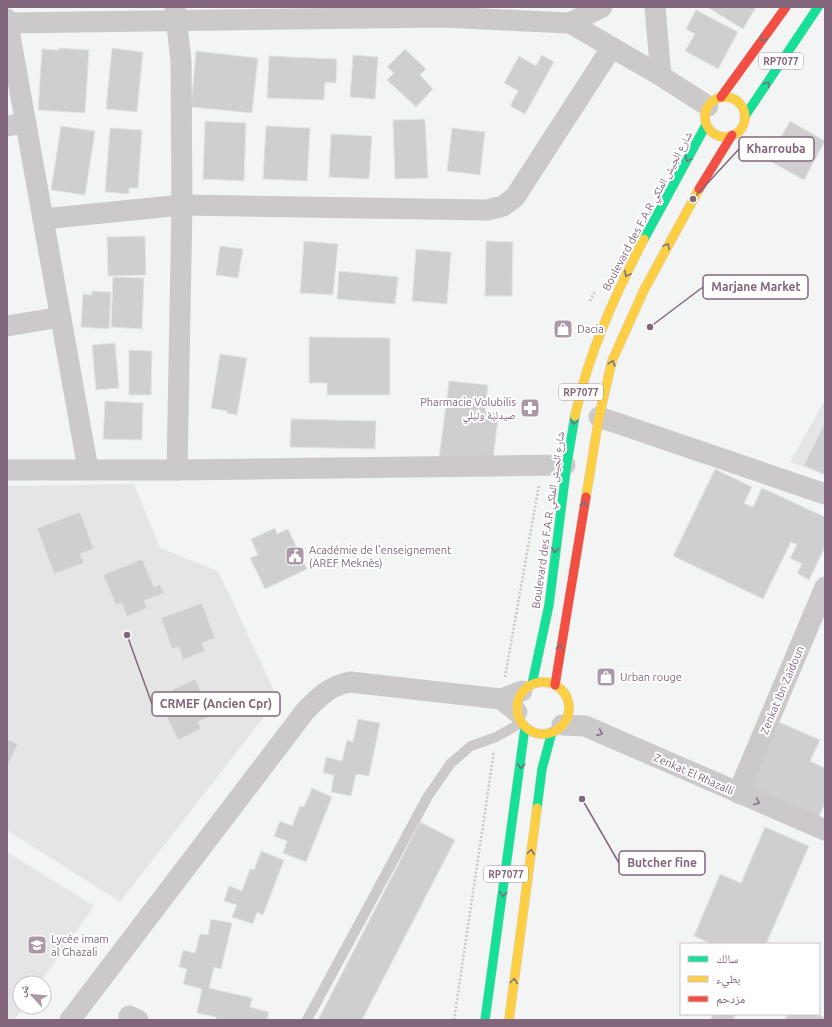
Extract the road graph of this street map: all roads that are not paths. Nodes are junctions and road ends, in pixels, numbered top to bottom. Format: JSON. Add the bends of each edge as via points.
{"nodes":[{"id":1,"x":602,"y":7,"type":"edge"},
{"id":2,"x":654,"y":7,"type":"edge"},
{"id":3,"x":786,"y":7,"type":"edge"},
{"id":4,"x":818,"y":7,"type":"edge"},
{"id":5,"x":336,"y":12,"type":"edge"},
{"id":6,"x":485,"y":13,"type":"edge"},
{"id":7,"x":175,"y":14,"type":"edge"},
{"id":8,"x":7,"y":22,"type":"edge"},
{"id":9,"x":570,"y":23,"type":"junction"},
{"id":10,"x":612,"y":47,"type":"junction"},
{"id":11,"x":660,"y":76,"type":"junction"},
{"id":12,"x":712,"y":109,"type":"junction"},
{"id":13,"x":745,"y":116,"type":"junction"},
{"id":14,"x":16,"y":124,"type":"edge"},
{"id":15,"x":732,"y":135,"type":"junction"},
{"id":16,"x":182,"y":205,"type":"junction"},
{"id":17,"x":44,"y":219,"type":"junction"},
{"id":18,"x":61,"y":317,"type":"junction"},
{"id":19,"x":7,"y":326,"type":"edge"},
{"id":20,"x":599,"y":417,"type":"junction"},
{"id":21,"x":565,"y":465,"type":"junction"},
{"id":22,"x":88,"y":469,"type":"junction"},
{"id":23,"x":7,"y":470,"type":"edge"},
{"id":24,"x":177,"y":470,"type":"junction"},
{"id":25,"x":825,"y":494,"type":"edge"},
{"id":26,"x":825,"y":587,"type":"edge"},
{"id":27,"x":555,"y":685,"type":"junction"},
{"id":28,"x":527,"y":687,"type":"junction"},
{"id":29,"x":516,"y":715,"type":"junction"},
{"id":30,"x":557,"y":729,"type":"junction"},
{"id":31,"x":738,"y":794,"type":"junction"},
{"id":32,"x":825,"y":830,"type":"edge"},
{"id":33,"x":70,"y":1020,"type":"edge"},
{"id":34,"x":307,"y":1020,"type":"edge"},
{"id":35,"x":485,"y":1020,"type":"edge"},
{"id":36,"x":509,"y":1020,"type":"edge"}],
"edges":[{"from":1,"to":9,"type":"street"},
{"from":2,"to":11,"type":"street"},
{"from":3,"to":12,"type":"main road","name":"Boulevard des F.A.R شارع الجيش الملكي","number":"RP7077","one_way":true},
{"from":13,"to":4,"type":"main road","number":"RP7077","one_way":true},
{"from":5,"to":6,"type":"street"},
{"from":5,"to":7,"type":"street"},
{"from":6,"to":9,"type":"street"},
{"from":7,"to":8,"type":"street"},
{"from":7,"to":16,"type":"street","via":[[181,61]]},
{"from":8,"to":14,"type":"street"},
{"from":9,"to":10,"type":"street"},
{"from":10,"to":11,"type":"street"},
{"from":10,"to":16,"type":"street","via":[[515,196],[503,206],[487,210]]},
{"from":11,"to":12,"type":"street"},
{"from":12,"to":13,"type":"main road","via":[[732,98],[741,105]]},
{"from":12,"to":15,"type":"main road","name":"Boulevard des F.A.R شارع الجيش الملكي","via":[[710,130],[720,136]]},
{"from":12,"to":21,"type":"main road","name":"Boulevard des F.A.R شارع الجيش الملكي","number":"RP7077","one_way":true,"via":[[606,316],[593,349],[579,399]]},
{"from":13,"to":15,"type":"main road","number":"RP7077","via":[[742,128]]},
{"from":14,"to":17,"type":"street"},
{"from":20,"to":15,"type":"main road","number":"RP7077","one_way":true,"via":[[612,361],[629,322],[692,199]]},
{"from":16,"to":17,"type":"street"},
{"from":16,"to":24,"type":"street"},
{"from":17,"to":18,"type":"street"},
{"from":18,"to":19,"type":"street"},
{"from":18,"to":22,"type":"street"},
{"from":20,"to":25,"type":"street"},
{"from":27,"to":20,"type":"main road","number":"RP7077","one_way":true},
{"from":21,"to":24,"type":"street"},
{"from":21,"to":28,"type":"main road","name":"Boulevard des F.A.R شارع الجيش الملكي","number":"RP7077","one_way":true,"via":[[544,634]]},
{"from":22,"to":23,"type":"street"},
{"from":22,"to":24,"type":"street"},
{"from":26,"to":31,"type":"street","name":"Zenkat Ibn Zaïdoun"},
{"from":27,"to":28,"type":"main road","via":[[546,681]]},
{"from":27,"to":30,"type":"main road","number":"RP7077","via":[[564,692],[569,706],[569,713]]},
{"from":28,"to":29,"type":"street"},
{"from":29,"to":30,"type":"main road","via":[[538,734]]},
{"from":29,"to":33,"type":"street","via":[[350,682],[338,684],[322,694],[306,710]]},
{"from":29,"to":34,"type":"lane","via":[[496,737],[471,746],[456,759],[428,796]]},
{"from":29,"to":35,"type":"main road","number":"RP7077","one_way":true,"via":[[521,764]]},
{"from":30,"to":31,"type":"street","name":"Zenkat El Rhazalli","one_way":true,"via":[[585,726]]},
{"from":36,"to":30,"type":"main road","number":"RP7077","one_way":true,"via":[[542,769]]},
{"from":31,"to":32,"type":"street","name":"Zenkat El Rhazalli","one_way":true}]}
